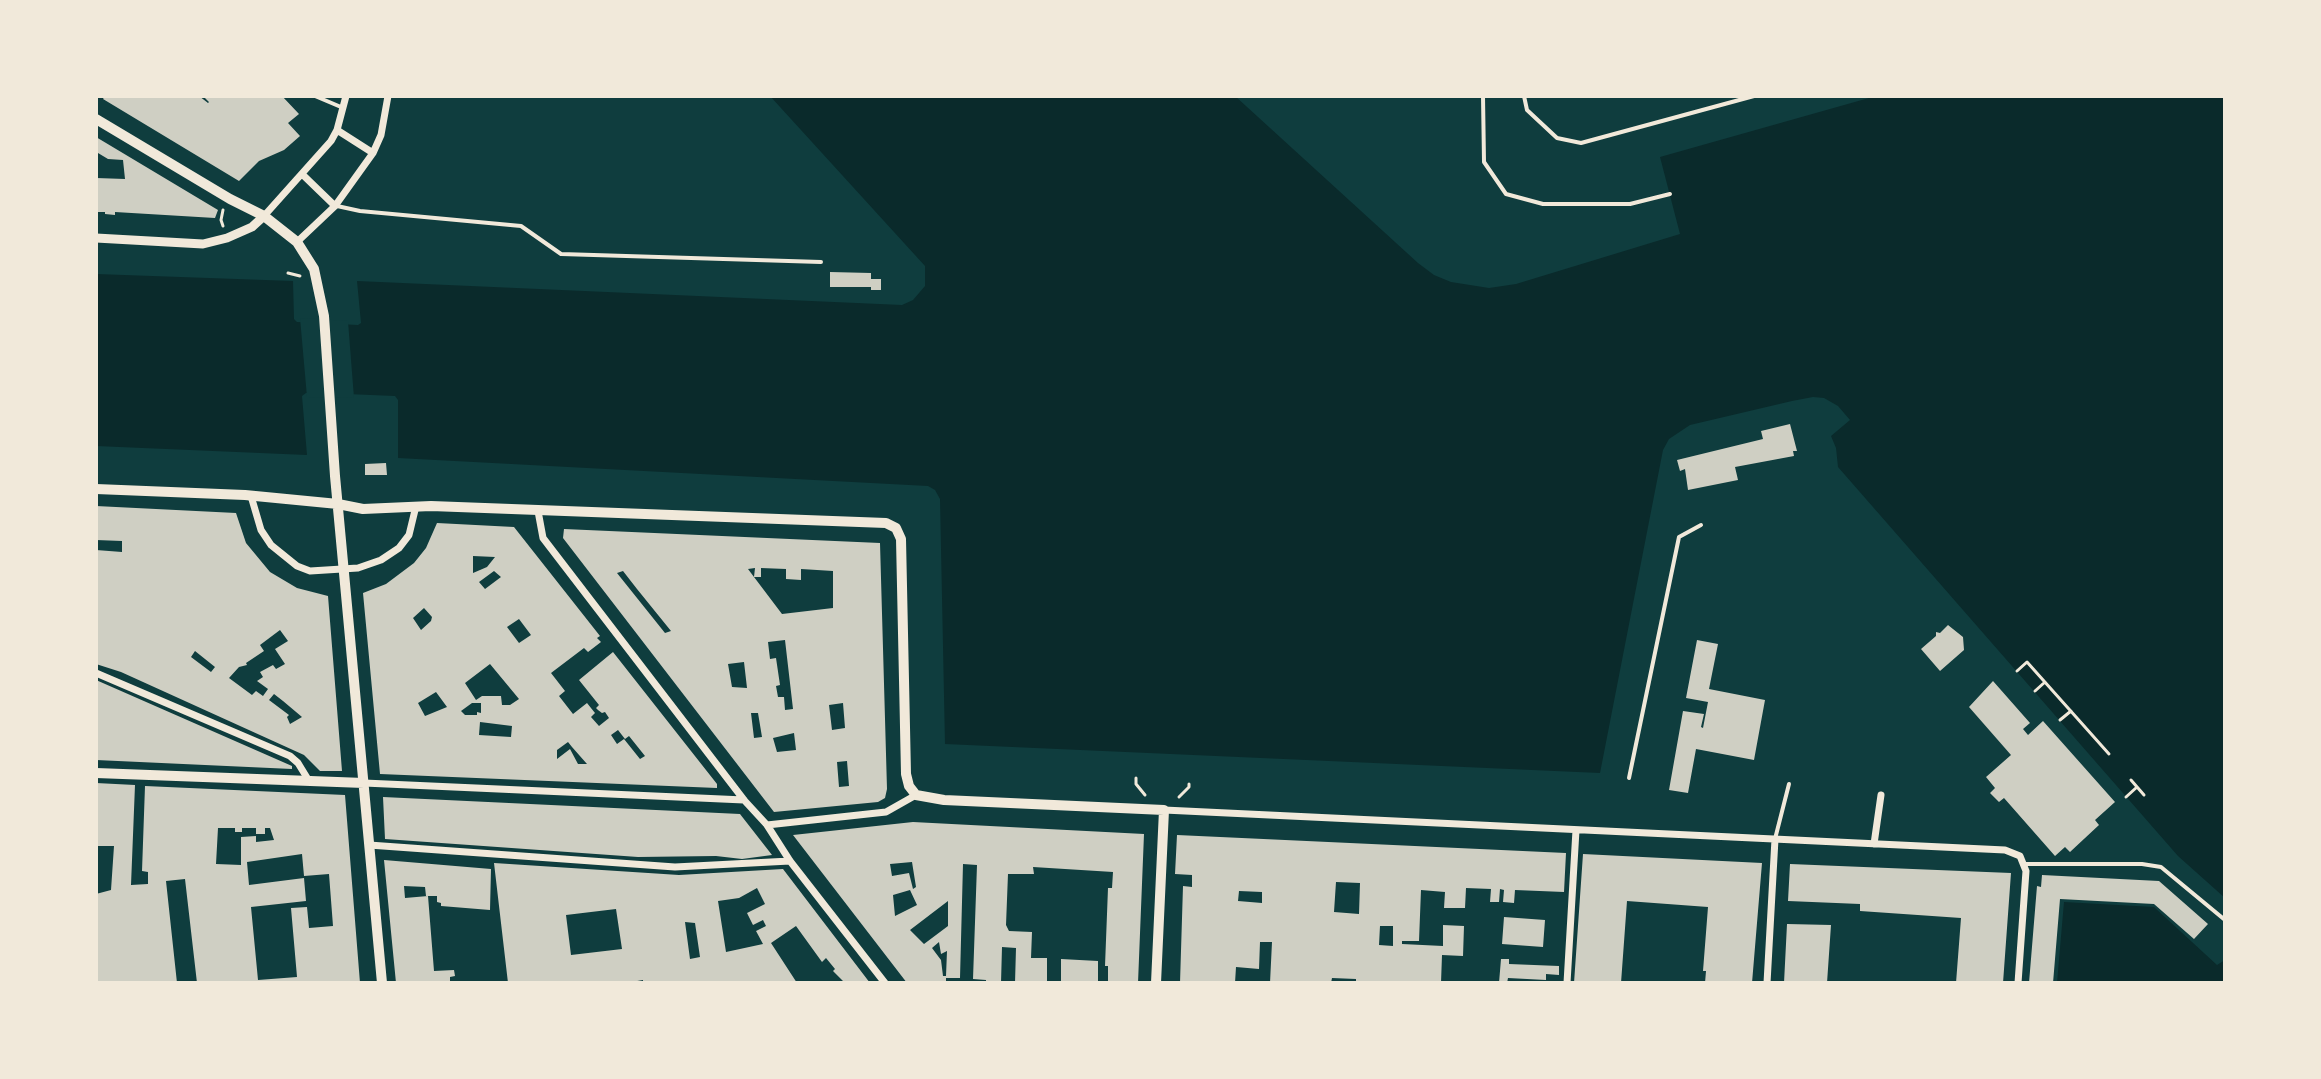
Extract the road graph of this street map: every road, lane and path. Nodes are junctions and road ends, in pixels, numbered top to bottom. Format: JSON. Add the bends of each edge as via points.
{"nodes":[{"id":1,"x":315,"y":96,"type":"edge"},
{"id":2,"x":346,"y":96,"type":"edge"},
{"id":3,"x":388,"y":96,"type":"edge"},
{"id":4,"x":1483,"y":96,"type":"edge"},
{"id":5,"x":1524,"y":96,"type":"edge"},
{"id":6,"x":1754,"y":96,"type":"edge"},
{"id":7,"x":344,"y":108,"type":"junction"},
{"id":8,"x":96,"y":119,"type":"edge"},
{"id":9,"x":337,"y":130,"type":"junction"},
{"id":10,"x":373,"y":153,"type":"junction"},
{"id":11,"x":303,"y":175,"type":"junction"},
{"id":12,"x":1670,"y":194,"type":"dead end"},
{"id":13,"x":336,"y":206,"type":"junction"},
{"id":14,"x":264,"y":216,"type":"junction"},
{"id":15,"x":96,"y":238,"type":"edge"},
{"id":16,"x":297,"y":242,"type":"junction"},
{"id":17,"x":821,"y":262,"type":"dead end"},
{"id":18,"x":96,"y":489,"type":"edge"},
{"id":19,"x":248,"y":496,"type":"junction"},
{"id":20,"x":338,"y":504,"type":"junction"},
{"id":21,"x":416,"y":506,"type":"junction"},
{"id":22,"x":538,"y":511,"type":"junction"},
{"id":23,"x":1701,"y":525,"type":"dead end"},
{"id":24,"x":344,"y":573,"type":"junction"},
{"id":25,"x":2017,"y":671,"type":"dead end"},
{"id":26,"x":96,"y":673,"type":"edge"},
{"id":27,"x":2045,"y":682,"type":"junction"},
{"id":28,"x":2035,"y":691,"type":"dead end"},
{"id":29,"x":2071,"y":711,"type":"junction"},
{"id":30,"x":2060,"y":720,"type":"dead end"},
{"id":31,"x":2109,"y":754,"type":"dead end"},
{"id":32,"x":96,"y":773,"type":"edge"},
{"id":33,"x":1136,"y":778,"type":"dead end"},
{"id":34,"x":1629,"y":778,"type":"dead end"},
{"id":35,"x":2131,"y":780,"type":"dead end"},
{"id":36,"x":309,"y":781,"type":"junction"},
{"id":37,"x":364,"y":783,"type":"junction"},
{"id":38,"x":1189,"y":784,"type":"dead end"},
{"id":39,"x":1789,"y":784,"type":"dead end"},
{"id":40,"x":2137,"y":787,"type":"junction"},
{"id":41,"x":916,"y":795,"type":"junction"},
{"id":42,"x":1145,"y":795,"type":"dead end"},
{"id":43,"x":1881,"y":795,"type":"dead end"},
{"id":44,"x":2144,"y":795,"type":"dead end"},
{"id":45,"x":1179,"y":797,"type":"dead end"},
{"id":46,"x":2126,"y":797,"type":"dead end"},
{"id":47,"x":744,"y":800,"type":"junction"},
{"id":48,"x":1164,"y":810,"type":"junction"},
{"id":49,"x":767,"y":825,"type":"junction"},
{"id":50,"x":1576,"y":830,"type":"junction"},
{"id":51,"x":1775,"y":839,"type":"junction"},
{"id":52,"x":1874,"y":844,"type":"junction"},
{"id":53,"x":369,"y":845,"type":"junction"},
{"id":54,"x":790,"y":861,"type":"junction"},
{"id":55,"x":2025,"y":864,"type":"junction"},
{"id":56,"x":2225,"y":920,"type":"edge"},
{"id":57,"x":382,"y":983,"type":"edge"},
{"id":58,"x":885,"y":983,"type":"edge"},
{"id":59,"x":1156,"y":983,"type":"edge"},
{"id":60,"x":1567,"y":983,"type":"edge"},
{"id":61,"x":1767,"y":983,"type":"edge"},
{"id":62,"x":2018,"y":983,"type":"edge"}],
"edges":[{"from":1,"to":7,"type":"lane"},
{"from":2,"to":7,"type":"street"},
{"from":3,"to":10,"type":"street"},
{"from":4,"to":12,"type":"lane","via":[[1484,162],[1506,194],[1543,204],[1630,204]]},
{"from":5,"to":6,"type":"lane","via":[[1527,110],[1557,138],[1581,143]]},
{"from":7,"to":9,"type":"street"},
{"from":8,"to":14,"type":"main road"},
{"from":9,"to":10,"type":"street"},
{"from":9,"to":11,"type":"street"},
{"from":10,"to":13,"type":"street"},
{"from":11,"to":13,"type":"street"},
{"from":11,"to":14,"type":"street"},
{"from":13,"to":16,"type":"street"},
{"from":13,"to":17,"type":"lane","via":[[521,226],[561,254]]},
{"from":14,"to":15,"type":"street","via":[[252,227],[203,244]]},
{"from":14,"to":16,"type":"main road"},
{"from":16,"to":20,"type":"main road","via":[[314,269],[324,316]]},
{"from":18,"to":19,"type":"main road"},
{"from":19,"to":20,"type":"main road"},
{"from":19,"to":24,"type":"street","via":[[261,530],[282,555],[310,571]]},
{"from":20,"to":21,"type":"main road","via":[[363,509]]},
{"from":20,"to":24,"type":"main road"},
{"from":21,"to":22,"type":"main road"},
{"from":21,"to":24,"type":"street","via":[[409,535],[399,548]]},
{"from":22,"to":41,"type":"main road","via":[[886,523],[896,528],[901,539],[906,774]]},
{"from":22,"to":47,"type":"street","via":[[543,538]]},
{"from":23,"to":34,"type":"lane","via":[[1679,537]]},
{"from":24,"to":37,"type":"main road"},
{"from":25,"to":27,"type":"path","via":[[2027,662]]},
{"from":26,"to":36,"type":"street","via":[[290,756]]},
{"from":27,"to":28,"type":"path"},
{"from":27,"to":29,"type":"path"},
{"from":29,"to":30,"type":"path"},
{"from":29,"to":31,"type":"path"},
{"from":32,"to":36,"type":"main road"},
{"from":33,"to":42,"type":"path"},
{"from":35,"to":40,"type":"path"},
{"from":36,"to":37,"type":"main road"},
{"from":37,"to":47,"type":"street"},
{"from":37,"to":53,"type":"main road"},
{"from":38,"to":45,"type":"path"},
{"from":39,"to":51,"type":"lane"},
{"from":40,"to":44,"type":"path"},
{"from":40,"to":46,"type":"path"},
{"from":41,"to":48,"type":"main road"},
{"from":41,"to":49,"type":"street","via":[[886,812]]},
{"from":43,"to":52,"type":"street"},
{"from":47,"to":49,"type":"street"},
{"from":48,"to":50,"type":"street"},
{"from":48,"to":59,"type":"main road"},
{"from":49,"to":54,"type":"street"},
{"from":50,"to":51,"type":"street"},
{"from":50,"to":60,"type":"street"},
{"from":51,"to":52,"type":"street"},
{"from":51,"to":61,"type":"street"},
{"from":52,"to":55,"type":"street","via":[[2005,850]]},
{"from":53,"to":54,"type":"street","via":[[675,867]]},
{"from":53,"to":57,"type":"main road"},
{"from":54,"to":58,"type":"street"},
{"from":55,"to":56,"type":"lane","via":[[2161,867]]},
{"from":55,"to":62,"type":"street"}]}
